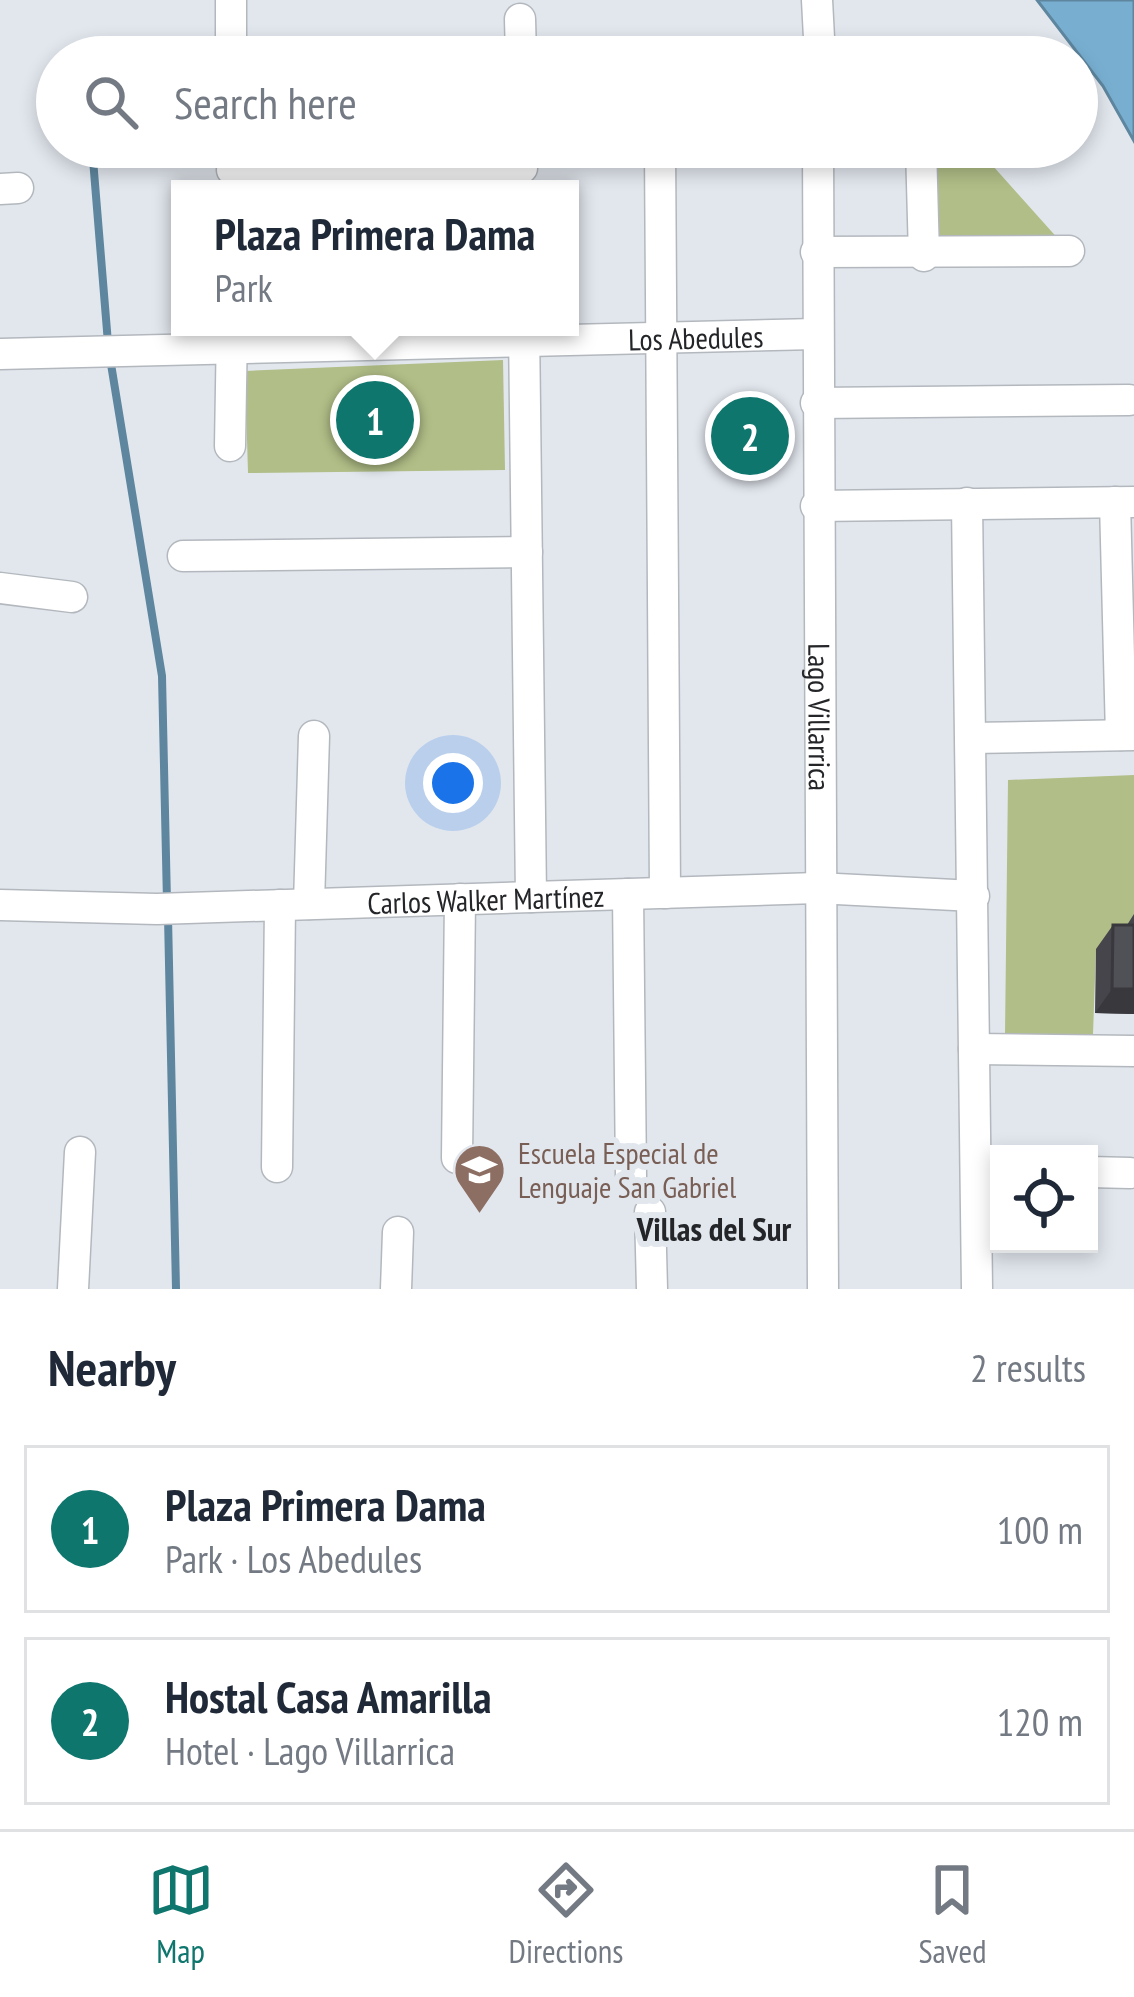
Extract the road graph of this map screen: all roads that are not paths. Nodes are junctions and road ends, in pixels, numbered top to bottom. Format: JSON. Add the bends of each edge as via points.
{"nodes":[{"id":1,"x":231,"y":0,"type":"edge"},
{"id":2,"x":817,"y":0,"type":"edge"},
{"id":3,"x":520,"y":19,"type":"dead end"},
{"id":4,"x":231,"y":36,"type":"edge"},
{"id":5,"x":520,"y":36,"type":"edge"},
{"id":6,"x":819,"y":36,"type":"edge"},
{"id":7,"x":522,"y":168,"type":"edge"},
{"id":8,"x":660,"y":168,"type":"edge"},
{"id":9,"x":818,"y":168,"type":"edge"},
{"id":10,"x":922,"y":168,"type":"edge"},
{"id":11,"x":232,"y":169,"type":"edge"},
{"id":12,"x":1070,"y":251,"type":"dead end"},
{"id":13,"x":816,"y":252,"type":"junction"},
{"id":14,"x":924,"y":256,"type":"junction"},
{"id":15,"x":816,"y":334,"type":"junction"},
{"id":16,"x":329,"y":336,"type":"edge"},
{"id":17,"x":524,"y":336,"type":"edge"},
{"id":18,"x":579,"y":336,"type":"edge"},
{"id":19,"x":232,"y":337,"type":"edge"},
{"id":20,"x":662,"y":338,"type":"junction"},
{"id":21,"x":0,"y":354,"type":"edge"},
{"id":22,"x":1129,"y":400,"type":"dead end"},
{"id":23,"x":816,"y":403,"type":"junction"},
{"id":24,"x":230,"y":446,"type":"dead end"},
{"id":25,"x":1125,"y":502,"type":"edge"},
{"id":26,"x":967,"y":503,"type":"junction"},
{"id":27,"x":816,"y":506,"type":"junction"},
{"id":28,"x":527,"y":552,"type":"junction"},
{"id":29,"x":183,"y":556,"type":"dead end"},
{"id":30,"x":0,"y":589,"type":"edge"},
{"id":31,"x":72,"y":597,"type":"dead end"},
{"id":32,"x":1128,"y":735,"type":"edge"},
{"id":33,"x":314,"y":736,"type":"dead end"},
{"id":34,"x":971,"y":738,"type":"junction"},
{"id":35,"x":817,"y":888,"type":"junction"},
{"id":36,"x":665,"y":893,"type":"junction"},
{"id":37,"x":628,"y":894,"type":"junction"},
{"id":38,"x":974,"y":896,"type":"junction"},
{"id":39,"x":532,"y":897,"type":"junction"},
{"id":40,"x":460,"y":899,"type":"junction"},
{"id":41,"x":295,"y":904,"type":"junction"},
{"id":42,"x":0,"y":905,"type":"edge"},
{"id":43,"x":974,"y":1049,"type":"junction"},
{"id":44,"x":1134,"y":1051,"type":"edge"},
{"id":45,"x":80,"y":1153,"type":"dead end"},
{"id":46,"x":458,"y":1158,"type":"dead end"},
{"id":47,"x":277,"y":1167,"type":"dead end"},
{"id":48,"x":987,"y":1168,"type":"edge"},
{"id":49,"x":1098,"y":1172,"type":"edge"},
{"id":50,"x":1130,"y":1173,"type":"dead end"},
{"id":51,"x":631,"y":1177,"type":"dead end"},
{"id":52,"x":650,"y":1212,"type":"dead end"},
{"id":53,"x":398,"y":1232,"type":"dead end"},
{"id":54,"x":74,"y":1289,"type":"edge"},
{"id":55,"x":396,"y":1289,"type":"edge"},
{"id":56,"x":652,"y":1289,"type":"edge"},
{"id":57,"x":823,"y":1289,"type":"edge"},
{"id":58,"x":977,"y":1289,"type":"edge"}],
"edges":[{"from":1,"to":4,"type":"street"},
{"from":2,"to":6,"type":"street"},
{"from":3,"to":5,"type":"street"},
{"from":7,"to":11,"type":"street"},
{"from":8,"to":20,"type":"street"},
{"from":9,"to":13,"type":"street","name":"Lago Villarrica"},
{"from":10,"to":14,"type":"street"},
{"from":12,"to":14,"type":"street"},
{"from":13,"to":14,"type":"street"},
{"from":13,"to":15,"type":"street","name":"Lago Villarrica"},
{"from":15,"to":20,"type":"street","name":"Los Abedules"},
{"from":15,"to":23,"type":"street","name":"Lago Villarrica"},
{"from":16,"to":19,"type":"street","name":"Los Abedules"},
{"from":17,"to":28,"type":"street"},
{"from":18,"to":20,"type":"street","name":"Los Abedules"},
{"from":19,"to":21,"type":"street","name":"Los Abedules"},
{"from":19,"to":24,"type":"street"},
{"from":20,"to":36,"type":"street"},
{"from":22,"to":23,"type":"street"},
{"from":23,"to":27,"type":"street","name":"Lago Villarrica"},
{"from":25,"to":26,"type":"street"},
{"from":25,"to":32,"type":"street"},
{"from":26,"to":27,"type":"street"},
{"from":26,"to":34,"type":"street"},
{"from":27,"to":35,"type":"street","name":"Lago Villarrica"},
{"from":28,"to":29,"type":"street"},
{"from":28,"to":39,"type":"street"},
{"from":30,"to":31,"type":"street"},
{"from":32,"to":34,"type":"street"},
{"from":33,"to":41,"type":"street"},
{"from":34,"to":38,"type":"street"},
{"from":35,"to":36,"type":"street","name":"Carlos Walker Martínez"},
{"from":35,"to":38,"type":"street","name":"Carlos Walker Martínez"},
{"from":35,"to":57,"type":"street","name":"Lago Villarrica"},
{"from":36,"to":37,"type":"street","name":"Carlos Walker Martínez"},
{"from":37,"to":39,"type":"street","name":"Carlos Walker Martínez"},
{"from":37,"to":51,"type":"street"},
{"from":38,"to":43,"type":"street"},
{"from":39,"to":40,"type":"street","name":"Carlos Walker Martínez"},
{"from":40,"to":41,"type":"street","name":"Carlos Walker Martínez"},
{"from":40,"to":46,"type":"street"},
{"from":41,"to":42,"type":"street","name":"Carlos Walker Martínez"},
{"from":41,"to":47,"type":"street"},
{"from":43,"to":44,"type":"street"},
{"from":43,"to":48,"type":"street"},
{"from":45,"to":54,"type":"street"},
{"from":48,"to":58,"type":"street"},
{"from":49,"to":50,"type":"street"},
{"from":52,"to":56,"type":"street"},
{"from":53,"to":55,"type":"street"}]}
